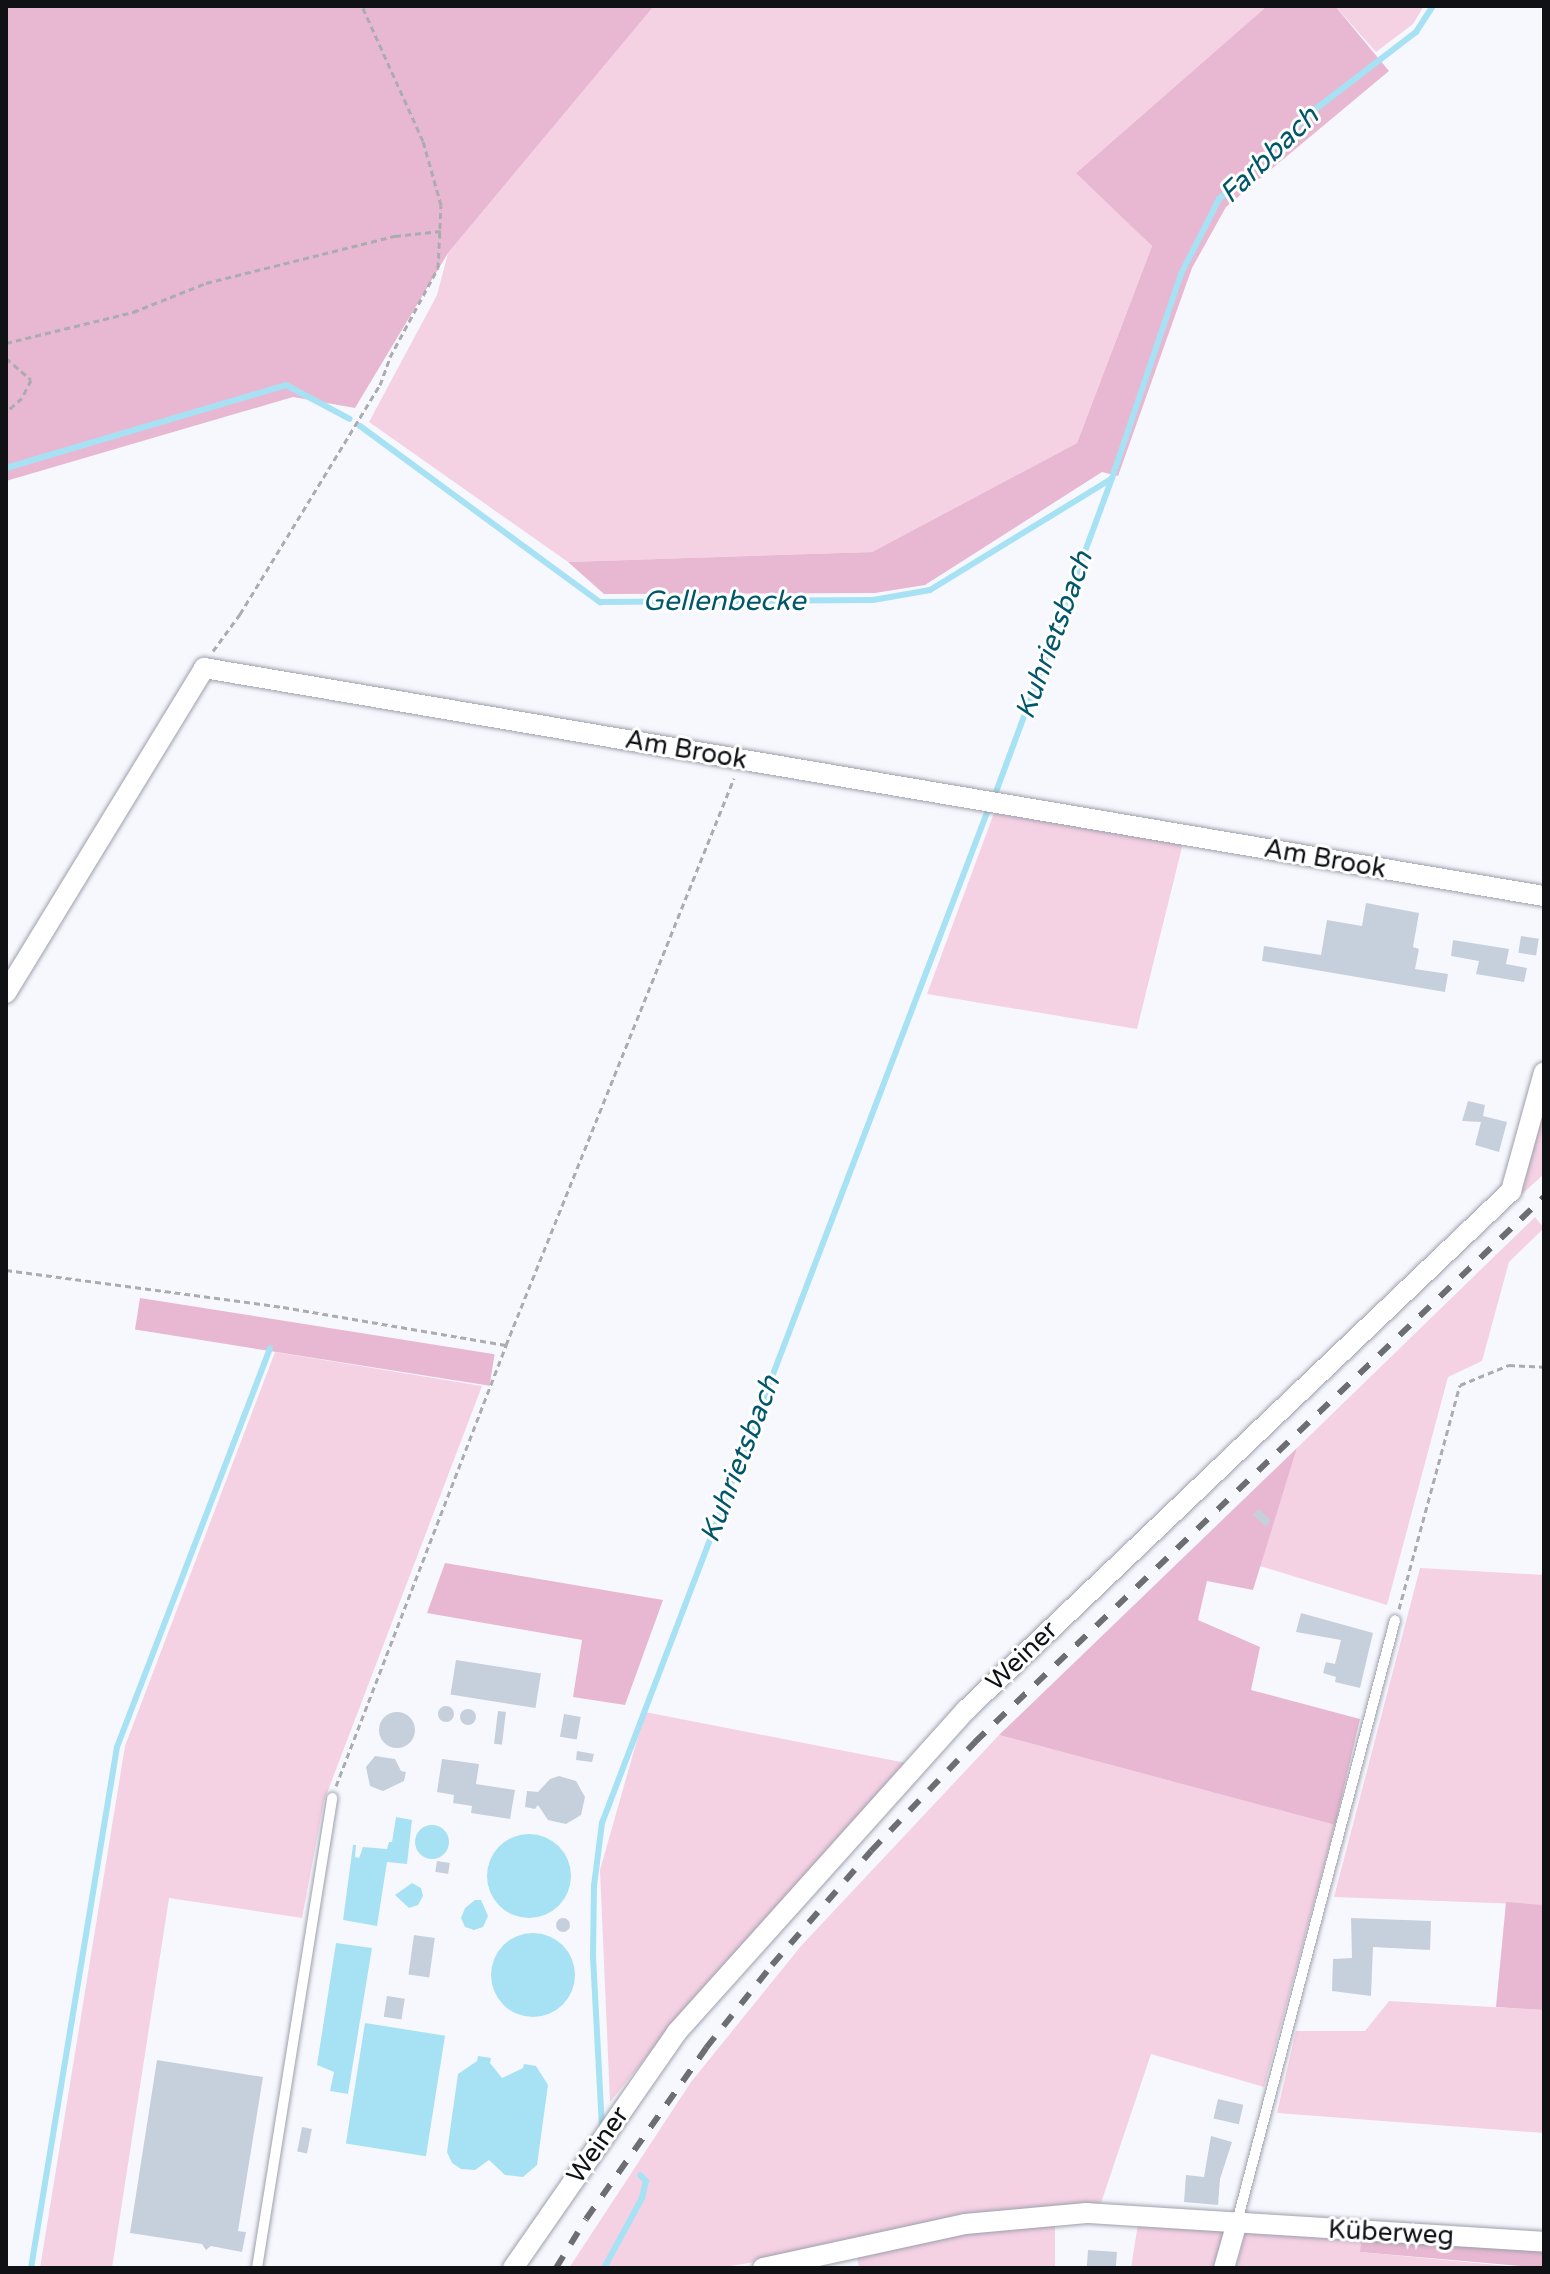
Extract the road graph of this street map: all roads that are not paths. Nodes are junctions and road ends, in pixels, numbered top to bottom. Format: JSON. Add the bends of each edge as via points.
{"nodes":[{"id":1,"x":1544,"y":896,"type":"edge"},
{"id":2,"x":6,"y":993,"type":"edge"},
{"id":3,"x":1544,"y":1072,"type":"edge"},
{"id":4,"x":1395,"y":1620,"type":"road end"},
{"id":5,"x":332,"y":1798,"type":"road end"},
{"id":6,"x":1237,"y":2222,"type":"junction"},
{"id":7,"x":1544,"y":2242,"type":"edge"},
{"id":8,"x":257,"y":2268,"type":"edge"},
{"id":9,"x":513,"y":2268,"type":"edge"},
{"id":10,"x":763,"y":2268,"type":"edge"},
{"id":11,"x":1224,"y":2268,"type":"edge"}],
"edges":[{"from":1,"to":2,"type":"street","name":"Am Brook","via":[[204,668]]},
{"from":3,"to":9,"type":"street","name":"Weiner","via":[[1511,1191],[966,1710],[677,2032]]},
{"from":4,"to":6,"type":"lane"},
{"from":5,"to":8,"type":"lane"},
{"from":6,"to":7,"type":"street","name":"Küberweg"},
{"from":6,"to":10,"type":"street","name":"Küberweg","via":[[1087,2213],[980,2223]]},
{"from":6,"to":11,"type":"street"}]}
